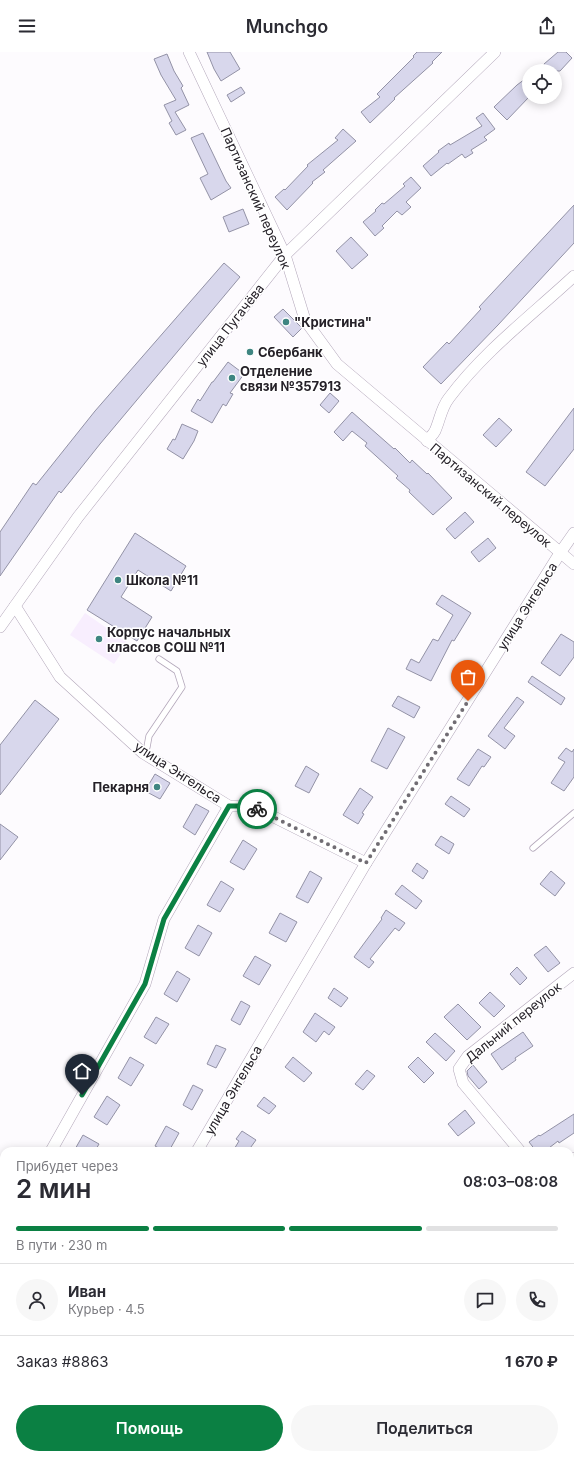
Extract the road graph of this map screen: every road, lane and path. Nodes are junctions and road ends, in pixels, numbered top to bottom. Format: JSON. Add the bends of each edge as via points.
{"nodes":[{"id":1,"x":189,"y":52,"type":"edge"},
{"id":2,"x":495,"y":52,"type":"edge"},
{"id":3,"x":285,"y":255,"type":"junction"},
{"id":4,"x":574,"y":276,"type":"edge"},
{"id":5,"x":427,"y":441,"type":"junction"},
{"id":6,"x":574,"y":533,"type":"edge"},
{"id":7,"x":560,"y":553,"type":"junction"},
{"id":8,"x":574,"y":564,"type":"edge"},
{"id":9,"x":15,"y":606,"type":"junction"},
{"id":10,"x":0,"y":627,"type":"edge"},
{"id":11,"x":159,"y":659,"type":"dead end"},
{"id":12,"x":142,"y":752,"type":"junction"},
{"id":13,"x":229,"y":806,"type":"junction"},
{"id":14,"x":574,"y":814,"type":"edge"},
{"id":15,"x":533,"y":848,"type":"dead end"},
{"id":16,"x":366,"y":863,"type":"junction"},
{"id":17,"x":574,"y":973,"type":"edge"},
{"id":18,"x":53,"y":1147,"type":"edge"},
{"id":19,"x":199,"y":1147,"type":"edge"},
{"id":20,"x":517,"y":1147,"type":"edge"}],
"edges":[{"from":1,"to":3,"type":"street","name":"Партизанский переулок"},
{"from":2,"to":3,"type":"street","name":"улица Пугачёва"},
{"from":3,"to":5,"type":"street","name":"Партизанский переулок","via":[[305,320],[337,364]]},
{"from":3,"to":9,"type":"street","name":"улица Пугачёва","via":[[78,517]]},
{"from":4,"to":5,"type":"street","name":"Партизанский переулок","via":[[501,341],[471,372],[448,399],[434,432]]},
{"from":5,"to":7,"type":"street","name":"Партизанский переулок"},
{"from":6,"to":7,"type":"street","name":"улица Энгельса"},
{"from":7,"to":8,"type":"street","name":"Партизанский переулок"},
{"from":7,"to":16,"type":"street","name":"улица Энгельса"},
{"from":9,"to":10,"type":"street","name":"улица Пугачёва"},
{"from":9,"to":12,"type":"street","name":"улица Энгельса","via":[[60,677]]},
{"from":11,"to":12,"type":"lane","via":[[177,671],[182,687],[149,736],[147,747]]},
{"from":12,"to":13,"type":"street","name":"улица Энгельса"},
{"from":13,"to":16,"type":"street","name":"улица Энгельса","via":[[252,806]]},
{"from":13,"to":18,"type":"street","via":[[164,919],[145,984]]},
{"from":14,"to":15,"type":"lane"},
{"from":16,"to":19,"type":"street","name":"улица Энгельса"},
{"from":17,"to":20,"type":"street","name":"Дальний переулок","via":[[468,1056],[459,1069],[463,1082]]}]}
